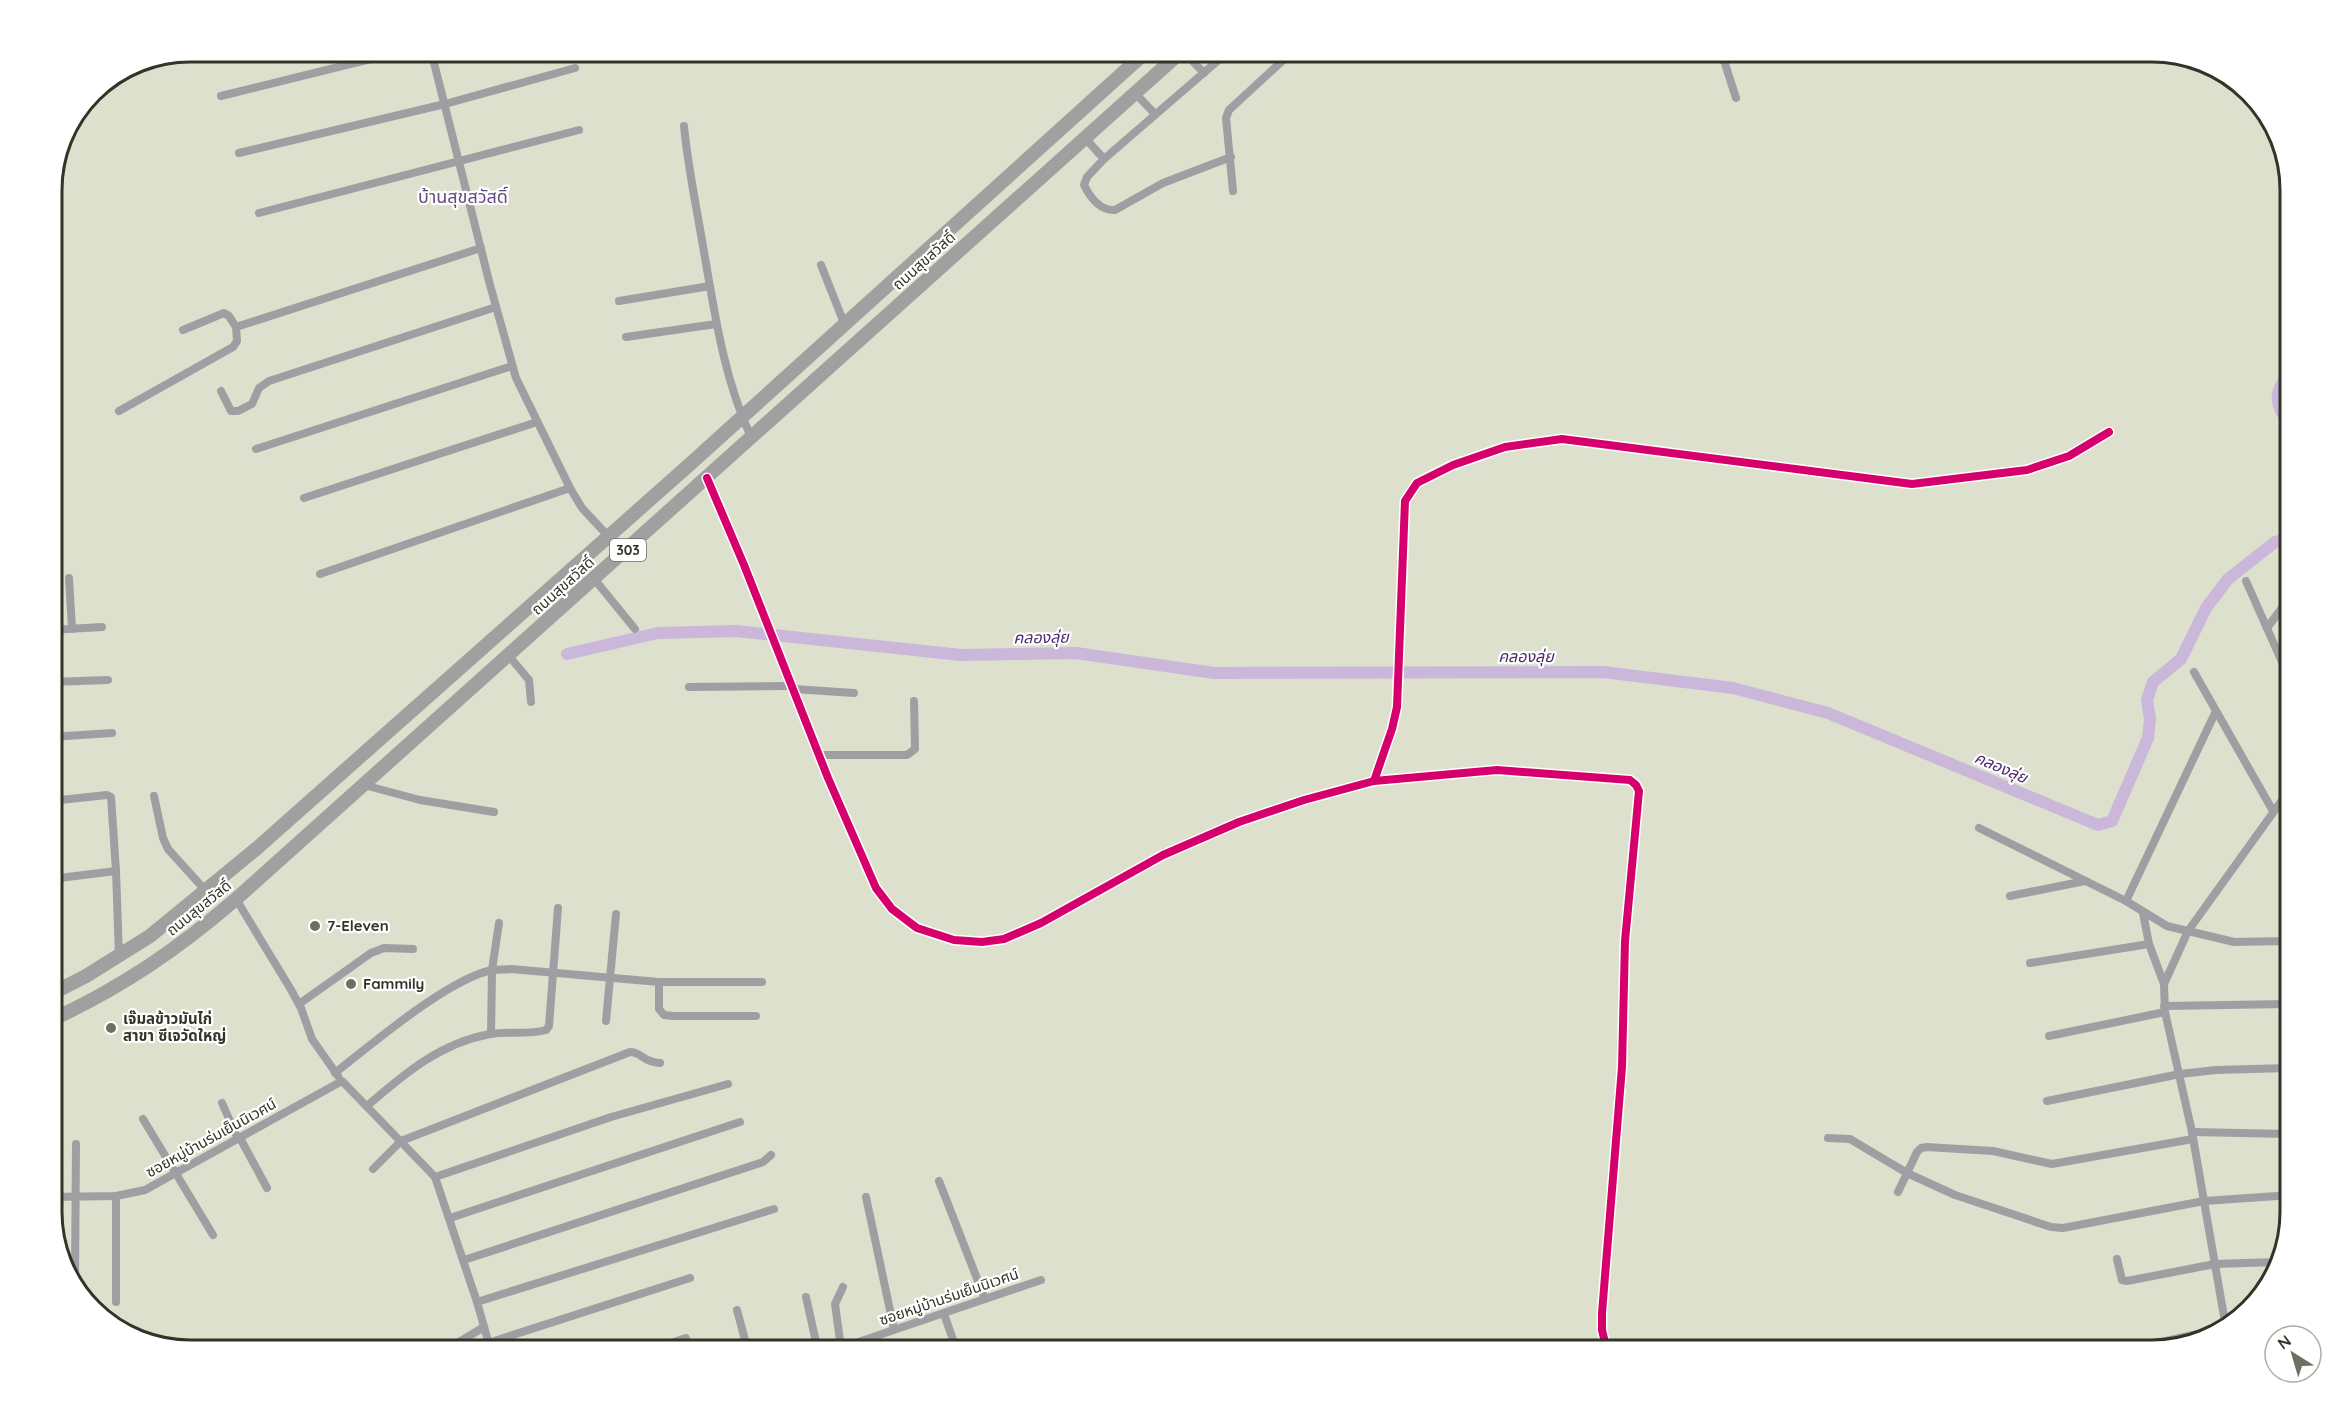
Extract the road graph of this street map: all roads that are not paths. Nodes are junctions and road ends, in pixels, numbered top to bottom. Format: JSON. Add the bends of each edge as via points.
{"nodes":[{"id":1,"x":358,"y":62,"type":"edge"},
{"id":2,"x":434,"y":62,"type":"edge"},
{"id":3,"x":1135,"y":62,"type":"edge"},
{"id":4,"x":1170,"y":62,"type":"edge"},
{"id":5,"x":1193,"y":62,"type":"edge"},
{"id":6,"x":1216,"y":62,"type":"edge"},
{"id":7,"x":1281,"y":62,"type":"edge"},
{"id":8,"x":1725,"y":62,"type":"edge"},
{"id":9,"x":575,"y":68,"type":"dead end"},
{"id":10,"x":1204,"y":73,"type":"junction"},
{"id":11,"x":1135,"y":93,"type":"junction"},
{"id":12,"x":221,"y":96,"type":"dead end"},
{"id":13,"x":1736,"y":98,"type":"dead end"},
{"id":14,"x":445,"y":104,"type":"junction"},
{"id":15,"x":1155,"y":114,"type":"junction"},
{"id":16,"x":684,"y":126,"type":"dead end"},
{"id":17,"x":579,"y":130,"type":"dead end"},
{"id":18,"x":1085,"y":138,"type":"junction"},
{"id":19,"x":239,"y":153,"type":"dead end"},
{"id":20,"x":1231,"y":157,"type":"junction"},
{"id":21,"x":1104,"y":159,"type":"junction"},
{"id":22,"x":460,"y":162,"type":"junction"},
{"id":23,"x":1233,"y":191,"type":"dead end"},
{"id":24,"x":259,"y":213,"type":"dead end"},
{"id":25,"x":481,"y":248,"type":"junction"},
{"id":26,"x":821,"y":265,"type":"dead end"},
{"id":27,"x":710,"y":286,"type":"junction"},
{"id":28,"x":619,"y":301,"type":"dead end"},
{"id":29,"x":496,"y":307,"type":"junction"},
{"id":30,"x":844,"y":323,"type":"junction"},
{"id":31,"x":716,"y":324,"type":"junction"},
{"id":32,"x":236,"y":327,"type":"junction"},
{"id":33,"x":183,"y":330,"type":"dead end"},
{"id":34,"x":626,"y":338,"type":"dead end"},
{"id":35,"x":512,"y":366,"type":"junction"},
{"id":36,"x":221,"y":391,"type":"dead end"},
{"id":37,"x":118,"y":411,"type":"dead end"},
{"id":38,"x":742,"y":417,"type":"junction"},
{"id":39,"x":537,"y":422,"type":"junction"},
{"id":40,"x":2109,"y":432,"type":"dead end"},
{"id":41,"x":751,"y":437,"type":"junction"},
{"id":42,"x":256,"y":449,"type":"dead end"},
{"id":43,"x":707,"y":478,"type":"junction"},
{"id":44,"x":570,"y":488,"type":"junction"},
{"id":45,"x":304,"y":498,"type":"dead end"},
{"id":46,"x":608,"y":536,"type":"junction"},
{"id":47,"x":320,"y":574,"type":"dead end"},
{"id":48,"x":69,"y":578,"type":"dead end"},
{"id":49,"x":595,"y":580,"type":"junction"},
{"id":50,"x":2246,"y":581,"type":"dead end"},
{"id":51,"x":2279,"y":611,"type":"edge"},
{"id":52,"x":102,"y":627,"type":"dead end"},
{"id":53,"x":2267,"y":628,"type":"junction"},
{"id":54,"x":62,"y":629,"type":"edge"},
{"id":55,"x":72,"y":629,"type":"junction"},
{"id":56,"x":634,"y":629,"type":"dead end"},
{"id":57,"x":509,"y":656,"type":"junction"},
{"id":58,"x":2279,"y":656,"type":"edge"},
{"id":59,"x":2194,"y":672,"type":"dead end"},
{"id":60,"x":108,"y":680,"type":"dead end"},
{"id":61,"x":62,"y":682,"type":"edge"},
{"id":62,"x":689,"y":687,"type":"dead end"},
{"id":63,"x":793,"y":688,"type":"junction"},
{"id":64,"x":854,"y":693,"type":"dead end"},
{"id":65,"x":914,"y":700,"type":"dead end"},
{"id":66,"x":531,"y":702,"type":"dead end"},
{"id":67,"x":2216,"y":711,"type":"junction"},
{"id":68,"x":112,"y":733,"type":"dead end"},
{"id":69,"x":62,"y":736,"type":"edge"},
{"id":70,"x":820,"y":755,"type":"junction"},
{"id":71,"x":1374,"y":781,"type":"junction"},
{"id":72,"x":364,"y":785,"type":"junction"},
{"id":73,"x":154,"y":796,"type":"dead end"},
{"id":74,"x":62,"y":800,"type":"edge"},
{"id":75,"x":2280,"y":803,"type":"edge"},
{"id":76,"x":494,"y":812,"type":"dead end"},
{"id":77,"x":2273,"y":812,"type":"junction"},
{"id":78,"x":1979,"y":828,"type":"dead end"},
{"id":79,"x":116,"y":870,"type":"junction"},
{"id":80,"x":62,"y":877,"type":"edge"},
{"id":81,"x":2085,"y":881,"type":"junction"},
{"id":82,"x":206,"y":890,"type":"junction"},
{"id":83,"x":2010,"y":896,"type":"dead end"},
{"id":84,"x":236,"y":899,"type":"junction"},
{"id":85,"x":2126,"y":901,"type":"junction"},
{"id":86,"x":558,"y":908,"type":"dead end"},
{"id":87,"x":2143,"y":913,"type":"junction"},
{"id":88,"x":616,"y":914,"type":"dead end"},
{"id":89,"x":499,"y":923,"type":"dead end"},
{"id":90,"x":2188,"y":931,"type":"junction"},
{"id":91,"x":2280,"y":941,"type":"edge"},
{"id":92,"x":2149,"y":944,"type":"junction"},
{"id":93,"x":413,"y":949,"type":"dead end"},
{"id":94,"x":119,"y":957,"type":"junction"},
{"id":95,"x":2030,"y":963,"type":"dead end"},
{"id":96,"x":492,"y":970,"type":"junction"},
{"id":97,"x":553,"y":974,"type":"junction"},
{"id":98,"x":611,"y":978,"type":"junction"},
{"id":99,"x":659,"y":982,"type":"junction"},
{"id":100,"x":762,"y":982,"type":"dead end"},
{"id":101,"x":2164,"y":984,"type":"junction"},
{"id":102,"x":62,"y":988,"type":"edge"},
{"id":103,"x":299,"y":1004,"type":"junction"},
{"id":104,"x":2280,"y":1004,"type":"edge"},
{"id":105,"x":2165,"y":1009,"type":"junction"},
{"id":106,"x":62,"y":1014,"type":"edge"},
{"id":107,"x":756,"y":1016,"type":"dead end"},
{"id":108,"x":606,"y":1021,"type":"dead end"},
{"id":109,"x":491,"y":1034,"type":"junction"},
{"id":110,"x":2049,"y":1036,"type":"dead end"},
{"id":111,"x":660,"y":1063,"type":"dead end"},
{"id":112,"x":2280,"y":1068,"type":"edge"},
{"id":113,"x":335,"y":1072,"type":"junction"},
{"id":114,"x":2180,"y":1074,"type":"junction"},
{"id":115,"x":342,"y":1081,"type":"junction"},
{"id":116,"x":728,"y":1084,"type":"dead end"},
{"id":117,"x":2047,"y":1101,"type":"dead end"},
{"id":118,"x":222,"y":1103,"type":"dead end"},
{"id":119,"x":367,"y":1106,"type":"junction"},
{"id":120,"x":142,"y":1119,"type":"dead end"},
{"id":121,"x":740,"y":1122,"type":"dead end"},
{"id":122,"x":2280,"y":1134,"type":"edge"},
{"id":123,"x":2193,"y":1136,"type":"junction"},
{"id":124,"x":239,"y":1138,"type":"junction"},
{"id":125,"x":1828,"y":1138,"type":"dead end"},
{"id":126,"x":401,"y":1141,"type":"junction"},
{"id":127,"x":76,"y":1144,"type":"dead end"},
{"id":128,"x":771,"y":1155,"type":"dead end"},
{"id":129,"x":373,"y":1169,"type":"dead end"},
{"id":130,"x":175,"y":1173,"type":"junction"},
{"id":131,"x":1907,"y":1173,"type":"junction"},
{"id":132,"x":435,"y":1177,"type":"junction"},
{"id":133,"x":939,"y":1181,"type":"dead end"},
{"id":134,"x":267,"y":1188,"type":"dead end"},
{"id":135,"x":1898,"y":1192,"type":"dead end"},
{"id":136,"x":75,"y":1196,"type":"junction"},
{"id":137,"x":116,"y":1196,"type":"junction"},
{"id":138,"x":2280,"y":1196,"type":"edge"},
{"id":139,"x":62,"y":1197,"type":"edge"},
{"id":140,"x":866,"y":1197,"type":"dead end"},
{"id":141,"x":2204,"y":1201,"type":"junction"},
{"id":142,"x":774,"y":1209,"type":"dead end"},
{"id":143,"x":450,"y":1218,"type":"junction"},
{"id":144,"x":213,"y":1235,"type":"dead end"},
{"id":145,"x":2117,"y":1259,"type":"dead end"},
{"id":146,"x":464,"y":1260,"type":"junction"},
{"id":147,"x":2270,"y":1262,"type":"edge"},
{"id":148,"x":2215,"y":1264,"type":"junction"},
{"id":149,"x":75,"y":1270,"type":"edge"},
{"id":150,"x":690,"y":1278,"type":"dead end"},
{"id":151,"x":1041,"y":1280,"type":"dead end"},
{"id":152,"x":843,"y":1287,"type":"dead end"},
{"id":153,"x":806,"y":1297,"type":"dead end"},
{"id":154,"x":985,"y":1299,"type":"junction"},
{"id":155,"x":116,"y":1302,"type":"dead end"},
{"id":156,"x":477,"y":1302,"type":"junction"},
{"id":157,"x":737,"y":1310,"type":"dead end"},
{"id":158,"x":944,"y":1314,"type":"junction"},
{"id":159,"x":2224,"y":1317,"type":"edge"},
{"id":160,"x":484,"y":1327,"type":"junction"},
{"id":161,"x":894,"y":1329,"type":"junction"},
{"id":162,"x":686,"y":1338,"type":"dead end"},
{"id":163,"x":462,"y":1340,"type":"edge"},
{"id":164,"x":487,"y":1340,"type":"edge"},
{"id":165,"x":509,"y":1340,"type":"edge"},
{"id":166,"x":680,"y":1340,"type":"edge"},
{"id":167,"x":745,"y":1340,"type":"edge"},
{"id":168,"x":816,"y":1340,"type":"edge"},
{"id":169,"x":841,"y":1340,"type":"edge"},
{"id":170,"x":866,"y":1340,"type":"edge"},
{"id":171,"x":953,"y":1340,"type":"edge"},
{"id":172,"x":1604,"y":1340,"type":"edge"}],
"edges":[{"from":1,"to":12,"type":"street"},
{"from":2,"to":14,"type":"street"},
{"from":3,"to":30,"type":"main road","name":"ถนนสุขสวัสดิ์","number":"303"},
{"from":4,"to":11,"type":"main road","name":"ถนนสุขสวัสดิ์","number":"303"},
{"from":5,"to":10,"type":"street"},
{"from":6,"to":10,"type":"street"},
{"from":7,"to":20,"type":"street","via":[[1229,110],[1226,118]]},
{"from":8,"to":13,"type":"street"},
{"from":9,"to":14,"type":"street"},
{"from":10,"to":15,"type":"street"},
{"from":11,"to":15,"type":"street"},
{"from":11,"to":18,"type":"main road","name":"ถนนสุขสวัสดิ์","number":"303"},
{"from":14,"to":19,"type":"street"},
{"from":14,"to":22,"type":"street"},
{"from":15,"to":21,"type":"street"},
{"from":16,"to":27,"type":"street"},
{"from":17,"to":22,"type":"street"},
{"from":18,"to":21,"type":"street"},
{"from":18,"to":41,"type":"main road","name":"ถนนสุขสวัสดิ์","number":"303"},
{"from":20,"to":21,"type":"street","via":[[1163,183],[1108,211],[1084,184]]},
{"from":20,"to":23,"type":"street"},
{"from":22,"to":24,"type":"street"},
{"from":22,"to":25,"type":"street"},
{"from":25,"to":29,"type":"street"},
{"from":25,"to":32,"type":"street"},
{"from":26,"to":30,"type":"street"},
{"from":27,"to":28,"type":"street"},
{"from":27,"to":31,"type":"street"},
{"from":29,"to":35,"type":"street"},
{"from":29,"to":36,"type":"street","via":[[269,381],[259,388],[252,404],[238,411],[231,411]]},
{"from":30,"to":38,"type":"main road","name":"ถนนสุขสวัสดิ์","number":"303"},
{"from":31,"to":34,"type":"street"},
{"from":31,"to":38,"type":"street"},
{"from":32,"to":33,"type":"street","via":[[224,313]]},
{"from":32,"to":37,"type":"street","via":[[237,341],[233,347]]},
{"from":35,"to":39,"type":"street"},
{"from":35,"to":42,"type":"street"},
{"from":38,"to":41,"type":"street"},
{"from":38,"to":46,"type":"main road","name":"ถนนสุขสวัสดิ์","number":"303"},
{"from":39,"to":44,"type":"street"},
{"from":39,"to":45,"type":"street"},
{"from":40,"to":71,"type":"street","via":[[2069,456],[2027,470],[1912,484],[1562,439],[1505,447],[1453,465],[1417,483],[1405,501],[1396,707]]},
{"from":41,"to":43,"type":"main road","name":"ถนนสุขสวัสดิ์","number":"303"},
{"from":43,"to":49,"type":"main road","name":"ถนนสุขสวัสดิ์","number":"303"},
{"from":43,"to":63,"type":"street"},
{"from":44,"to":46,"type":"street","via":[[582,508]]},
{"from":44,"to":47,"type":"street"},
{"from":46,"to":82,"type":"main road","name":"ถนนสุขสวัสดิ์","number":"303"},
{"from":48,"to":55,"type":"street"},
{"from":49,"to":56,"type":"street"},
{"from":49,"to":57,"type":"main road","name":"ถนนสุขสวัสดิ์","number":"303"},
{"from":50,"to":53,"type":"street"},
{"from":51,"to":53,"type":"street"},
{"from":52,"to":55,"type":"street"},
{"from":53,"to":58,"type":"street"},
{"from":54,"to":55,"type":"street"},
{"from":57,"to":66,"type":"street","via":[[529,680]]},
{"from":57,"to":72,"type":"main road","name":"ถนนสุขสวัสดิ์","number":"303"},
{"from":59,"to":67,"type":"street"},
{"from":60,"to":61,"type":"street"},
{"from":62,"to":63,"type":"street"},
{"from":63,"to":64,"type":"street"},
{"from":63,"to":70,"type":"street"},
{"from":65,"to":70,"type":"street","via":[[915,749],[908,755]]},
{"from":67,"to":77,"type":"street"},
{"from":67,"to":85,"type":"street"},
{"from":68,"to":69,"type":"street"},
{"from":70,"to":71,"type":"street","via":[[861,858],[892,909],[917,927],[954,940],[982,942],[1004,939],[1041,922],[1163,855],[1239,822]]},
{"from":71,"to":172,"type":"street","via":[[1497,770],[1630,780],[1639,791],[1625,940],[1621,1076],[1602,1313]]},
{"from":72,"to":76,"type":"street","via":[[420,800]]},
{"from":72,"to":84,"type":"main road","name":"ถนนสุขสวัสดิ์","number":"303"},
{"from":73,"to":82,"type":"street","via":[[168,849]]},
{"from":74,"to":79,"type":"street","via":[[111,797]]},
{"from":75,"to":77,"type":"street"},
{"from":77,"to":90,"type":"street"},
{"from":78,"to":81,"type":"street"},
{"from":79,"to":80,"type":"street"},
{"from":79,"to":94,"type":"street"},
{"from":81,"to":83,"type":"street"},
{"from":81,"to":85,"type":"street"},
{"from":82,"to":94,"type":"main road","name":"ถนนสุขสวัสดิ์","number":"303"},
{"from":84,"to":103,"type":"street"},
{"from":84,"to":106,"type":"main road","name":"ถนนสุขสวัสดิ์","number":"303","via":[[131,979]]},
{"from":85,"to":87,"type":"street"},
{"from":86,"to":97,"type":"street"},
{"from":87,"to":90,"type":"street"},
{"from":87,"to":92,"type":"street"},
{"from":88,"to":98,"type":"street"},
{"from":89,"to":96,"type":"street"},
{"from":90,"to":91,"type":"street","via":[[2240,943]]},
{"from":90,"to":101,"type":"street"},
{"from":92,"to":95,"type":"street"},
{"from":92,"to":101,"type":"street"},
{"from":93,"to":103,"type":"street","via":[[384,948],[371,953]]},
{"from":94,"to":102,"type":"main road","name":"ถนนสุขสวัสดิ์","number":"303"},
{"from":96,"to":97,"type":"street"},
{"from":96,"to":109,"type":"street"},
{"from":96,"to":113,"type":"street","via":[[455,986]]},
{"from":97,"to":98,"type":"street"},
{"from":97,"to":109,"type":"street","via":[[546,1030]]},
{"from":98,"to":99,"type":"street"},
{"from":98,"to":108,"type":"street"},
{"from":99,"to":100,"type":"street"},
{"from":99,"to":107,"type":"street","via":[[659,1010],[664,1015]]},
{"from":101,"to":105,"type":"street"},
{"from":103,"to":113,"type":"street","via":[[312,1039]]},
{"from":104,"to":105,"type":"street"},
{"from":105,"to":110,"type":"street"},
{"from":105,"to":114,"type":"street"},
{"from":109,"to":119,"type":"street","via":[[444,1049],[420,1062]]},
{"from":111,"to":126,"type":"street","via":[[650,1063],[630,1052]]},
{"from":112,"to":114,"type":"street"},
{"from":113,"to":115,"type":"street"},
{"from":114,"to":117,"type":"street"},
{"from":114,"to":123,"type":"street"},
{"from":115,"to":119,"type":"street"},
{"from":115,"to":124,"type":"street","name":"ซอยหมู่บ้านร่มเย็นนิเวศน์"},
{"from":116,"to":132,"type":"street","via":[[611,1117]]},
{"from":118,"to":124,"type":"street"},
{"from":119,"to":126,"type":"street"},
{"from":120,"to":130,"type":"street"},
{"from":121,"to":143,"type":"street"},
{"from":122,"to":123,"type":"street"},
{"from":123,"to":131,"type":"street","via":[[2052,1164],[1993,1151],[1927,1147],[1917,1152]]},
{"from":123,"to":141,"type":"street"},
{"from":124,"to":130,"type":"street","name":"ซอยหมู่บ้านร่มเย็นนิเวศน์"},
{"from":124,"to":134,"type":"street"},
{"from":125,"to":131,"type":"street","via":[[1850,1139]]},
{"from":126,"to":129,"type":"street"},
{"from":126,"to":132,"type":"street"},
{"from":127,"to":136,"type":"street"},
{"from":128,"to":146,"type":"street","via":[[764,1162]]},
{"from":130,"to":137,"type":"street","name":"ซอยหมู่บ้านร่มเย็นนิเวศน์","via":[[145,1190]]},
{"from":130,"to":144,"type":"street"},
{"from":131,"to":135,"type":"street"},
{"from":131,"to":141,"type":"street","via":[[1955,1195],[2050,1227],[2063,1228]]},
{"from":132,"to":143,"type":"street"},
{"from":133,"to":154,"type":"street"},
{"from":136,"to":137,"type":"street","name":"ซอยหมู่บ้านร่มเย็นนิเวศน์"},
{"from":136,"to":139,"type":"street","name":"ซอยหมู่บ้านร่มเย็นนิเวศน์"},
{"from":136,"to":149,"type":"street"},
{"from":137,"to":155,"type":"street"},
{"from":138,"to":141,"type":"street"},
{"from":140,"to":161,"type":"street"},
{"from":141,"to":148,"type":"street"},
{"from":142,"to":156,"type":"street"},
{"from":143,"to":146,"type":"street"},
{"from":145,"to":148,"type":"street","via":[[2122,1280],[2127,1281]]},
{"from":146,"to":156,"type":"street"},
{"from":147,"to":148,"type":"street"},
{"from":148,"to":159,"type":"street"},
{"from":150,"to":165,"type":"street"},
{"from":151,"to":154,"type":"street","name":"ซอยหมู่บ้านร่มเย็นนิเวศน์"},
{"from":152,"to":169,"type":"street","via":[[835,1304]]},
{"from":153,"to":168,"type":"street"},
{"from":154,"to":158,"type":"street","name":"ซอยหมู่บ้านร่มเย็นนิเวศน์"},
{"from":156,"to":160,"type":"street"},
{"from":157,"to":167,"type":"street"},
{"from":158,"to":161,"type":"street","name":"ซอยหมู่บ้านร่มเย็นนิเวศน์"},
{"from":158,"to":171,"type":"street"},
{"from":160,"to":163,"type":"street"},
{"from":160,"to":164,"type":"street"},
{"from":161,"to":170,"type":"street","name":"ซอยหมู่บ้านร่มเย็นนิเวศน์"},
{"from":162,"to":166,"type":"street"}]}
